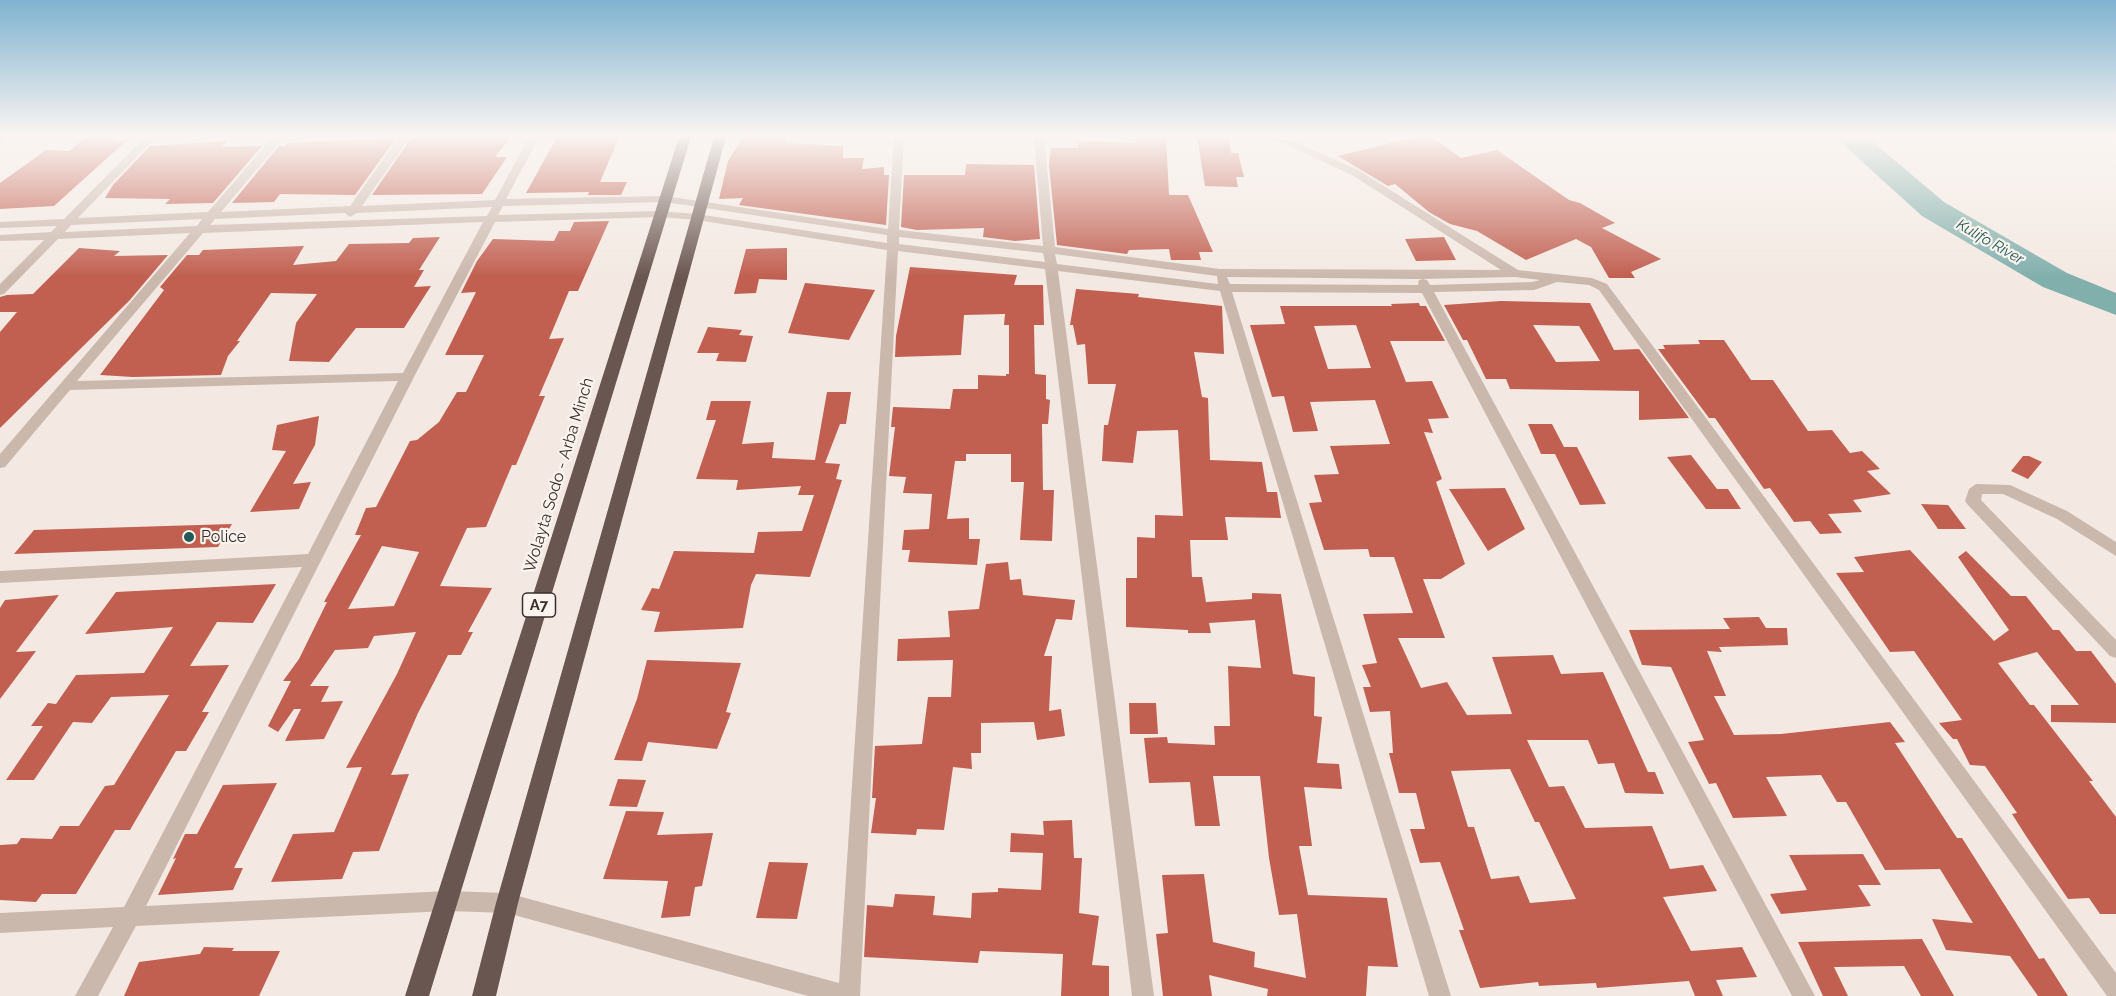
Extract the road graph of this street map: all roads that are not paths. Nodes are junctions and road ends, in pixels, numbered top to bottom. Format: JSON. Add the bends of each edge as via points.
{"nodes":[{"id":1,"x":106,"y":183,"type":"edge"},
{"id":2,"x":239,"y":183,"type":"edge"},
{"id":3,"x":372,"y":183,"type":"edge"},
{"id":4,"x":509,"y":183,"type":"edge"},
{"id":5,"x":670,"y":183,"type":"edge"},
{"id":6,"x":707,"y":183,"type":"edge"},
{"id":7,"x":897,"y":183,"type":"edge"},
{"id":8,"x":1043,"y":183,"type":"edge"},
{"id":9,"x":1374,"y":183,"type":"edge"},
{"id":10,"x":499,"y":203,"type":"junction"},
{"id":11,"x":663,"y":207,"type":"junction"},
{"id":12,"x":354,"y":209,"type":"junction"},
{"id":13,"x":699,"y":210,"type":"junction"},
{"id":14,"x":213,"y":214,"type":"junction"},
{"id":15,"x":490,"y":219,"type":"junction"},
{"id":16,"x":70,"y":221,"type":"junction"},
{"id":17,"x":343,"y":223,"type":"junction"},
{"id":18,"x":0,"y":225,"type":"edge"},
{"id":19,"x":200,"y":229,"type":"junction"},
{"id":20,"x":57,"y":236,"type":"junction"},
{"id":21,"x":0,"y":238,"type":"edge"},
{"id":22,"x":893,"y":240,"type":"junction"},
{"id":23,"x":1049,"y":250,"type":"junction"},
{"id":24,"x":1052,"y":267,"type":"junction"},
{"id":25,"x":1515,"y":273,"type":"junction"},
{"id":26,"x":1554,"y":279,"type":"junction"},
{"id":27,"x":1222,"y":281,"type":"junction"},
{"id":28,"x":1423,"y":282,"type":"junction"},
{"id":29,"x":1534,"y":286,"type":"junction"},
{"id":30,"x":0,"y":291,"type":"edge"},
{"id":31,"x":407,"y":378,"type":"junction"},
{"id":32,"x":65,"y":386,"type":"junction"},
{"id":33,"x":0,"y":463,"type":"edge"},
{"id":34,"x":2116,"y":550,"type":"edge"},
{"id":35,"x":315,"y":560,"type":"junction"},
{"id":36,"x":0,"y":577,"type":"edge"},
{"id":37,"x":2116,"y":651,"type":"edge"},
{"id":38,"x":447,"y":901,"type":"junction"},
{"id":39,"x":507,"y":903,"type":"junction"},
{"id":40,"x":130,"y":917,"type":"junction"},
{"id":41,"x":0,"y":922,"type":"edge"},
{"id":42,"x":2116,"y":991,"type":"edge"},
{"id":43,"x":86,"y":996,"type":"edge"},
{"id":44,"x":417,"y":996,"type":"edge"},
{"id":45,"x":484,"y":996,"type":"edge"},
{"id":46,"x":848,"y":996,"type":"edge"},
{"id":47,"x":1143,"y":996,"type":"edge"},
{"id":48,"x":1440,"y":996,"type":"edge"},
{"id":49,"x":1804,"y":996,"type":"edge"}],
"edges":[{"from":1,"to":16,"type":"street"},
{"from":2,"to":14,"type":"street"},
{"from":3,"to":12,"type":"street"},
{"from":4,"to":10,"type":"street"},
{"from":5,"to":11,"type":"highway","name":"Wolayta Sodo - Arba Minch","number":"A7"},
{"from":6,"to":13,"type":"highway"},
{"from":7,"to":22,"type":"street"},
{"from":8,"to":23,"type":"street"},
{"from":9,"to":25,"type":"street"},
{"from":10,"to":11,"type":"street"},
{"from":10,"to":12,"type":"street"},
{"from":10,"to":15,"type":"street"},
{"from":11,"to":13,"type":"street"},
{"from":11,"to":15,"type":"street"},
{"from":11,"to":38,"type":"highway","name":"Wolayta Sodo - Arba Minch","number":"A7"},
{"from":12,"to":14,"type":"street"},
{"from":12,"to":17,"type":"street"},
{"from":13,"to":22,"type":"street"},
{"from":13,"to":39,"type":"highway"},
{"from":14,"to":16,"type":"street"},
{"from":14,"to":19,"type":"street"},
{"from":15,"to":17,"type":"street"},
{"from":15,"to":31,"type":"street"},
{"from":16,"to":18,"type":"street"},
{"from":16,"to":20,"type":"street"},
{"from":17,"to":19,"type":"street"},
{"from":19,"to":20,"type":"street"},
{"from":19,"to":32,"type":"street"},
{"from":20,"to":21,"type":"street"},
{"from":20,"to":30,"type":"street"},
{"from":22,"to":23,"type":"street"},
{"from":22,"to":24,"type":"street"},
{"from":22,"to":46,"type":"street"},
{"from":23,"to":24,"type":"street"},
{"from":23,"to":27,"type":"street"},
{"from":24,"to":27,"type":"street"},
{"from":24,"to":47,"type":"street"},
{"from":25,"to":26,"type":"street"},
{"from":25,"to":28,"type":"street"},
{"from":25,"to":29,"type":"street"},
{"from":26,"to":29,"type":"street"},
{"from":26,"to":42,"type":"street","via":[[1592,282],[1603,287]]},
{"from":27,"to":28,"type":"street"},
{"from":27,"to":48,"type":"street"},
{"from":28,"to":29,"type":"street"},
{"from":28,"to":49,"type":"street"},
{"from":31,"to":32,"type":"street"},
{"from":31,"to":35,"type":"street"},
{"from":32,"to":33,"type":"street"},
{"from":34,"to":37,"type":"street","via":[[2062,515],[2005,489],[1976,489],[1973,501]]},
{"from":35,"to":36,"type":"street"},
{"from":35,"to":40,"type":"street"},
{"from":38,"to":39,"type":"street"},
{"from":38,"to":40,"type":"street"},
{"from":38,"to":44,"type":"highway","name":"Wolayta Sodo - Arba Minch","number":"A7"},
{"from":39,"to":45,"type":"highway"},
{"from":39,"to":46,"type":"street"},
{"from":40,"to":41,"type":"street"},
{"from":40,"to":43,"type":"street"}]}
